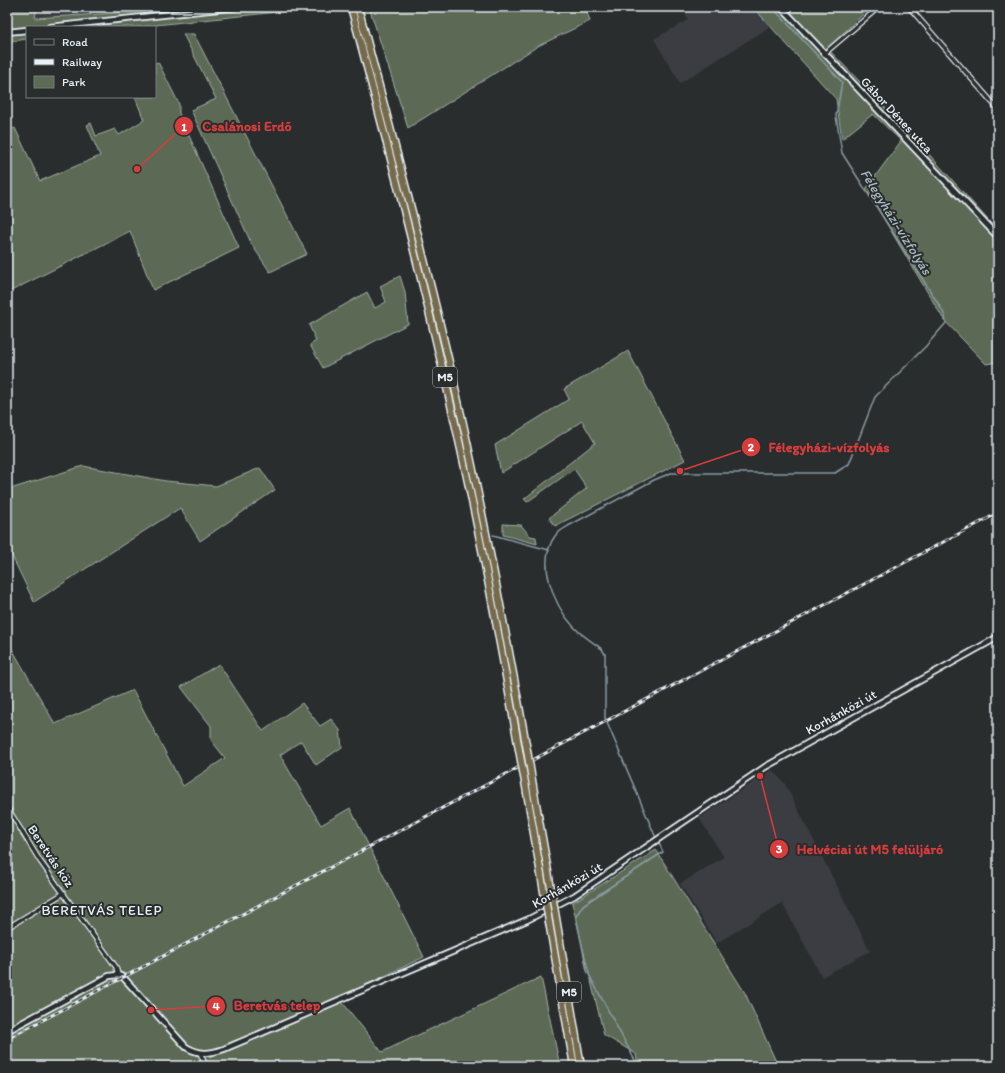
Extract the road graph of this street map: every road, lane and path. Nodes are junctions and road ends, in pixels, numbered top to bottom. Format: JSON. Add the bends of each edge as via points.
{"nodes":[{"id":1,"x":237,"y":7,"type":"edge"},
{"id":2,"x":351,"y":7,"type":"edge"},
{"id":3,"x":358,"y":7,"type":"edge"},
{"id":4,"x":781,"y":7,"type":"edge"},
{"id":5,"x":879,"y":7,"type":"edge"},
{"id":6,"x":909,"y":7,"type":"edge"},
{"id":7,"x":59,"y":26,"type":"edge"},
{"id":8,"x":26,"y":30,"type":"edge"},
{"id":9,"x":7,"y":32,"type":"edge"},
{"id":10,"x":824,"y":54,"type":"junction"},
{"id":11,"x":998,"y":109,"type":"edge"},
{"id":12,"x":998,"y":237,"type":"edge"},
{"id":13,"x":998,"y":637,"type":"edge"},
{"id":14,"x":7,"y":807,"type":"edge"},
{"id":15,"x":64,"y":893,"type":"junction"},
{"id":16,"x":7,"y":928,"type":"edge"},
{"id":17,"x":118,"y":975,"type":"junction"},
{"id":18,"x":7,"y":1031,"type":"edge"},
{"id":19,"x":200,"y":1053,"type":"junction"},
{"id":20,"x":206,"y":1066,"type":"edge"},
{"id":21,"x":574,"y":1066,"type":"edge"},
{"id":22,"x":581,"y":1066,"type":"edge"}],
"edges":[{"from":1,"to":7,"type":"street"},
{"from":2,"to":21,"type":"highway","number":"M5","bridge":true,"via":[[451,402],[488,577]]},
{"from":3,"to":22,"type":"highway","number":"M5","bridge":true,"via":[[458,401],[489,546]]},
{"from":4,"to":10,"type":"street","name":"Gábor Dénes utca"},
{"from":5,"to":10,"type":"street"},
{"from":6,"to":11,"type":"street"},
{"from":8,"to":9,"type":"street"},
{"from":10,"to":12,"type":"street","name":"Gábor Dénes utca"},
{"from":13,"to":19,"type":"street","name":"Korhánközi út","via":[[765,767],[574,896],[538,915],[224,1050]]},
{"from":14,"to":15,"type":"street","name":"Beretvás köz","via":[[40,861]]},
{"from":15,"to":16,"type":"street"},
{"from":15,"to":17,"type":"street","name":"Beretvás köz","via":[[116,967]]},
{"from":17,"to":18,"type":"street","via":[[109,976]]},
{"from":17,"to":19,"type":"street","via":[[123,977],[182,1044]]},
{"from":19,"to":20,"type":"street"}]}
